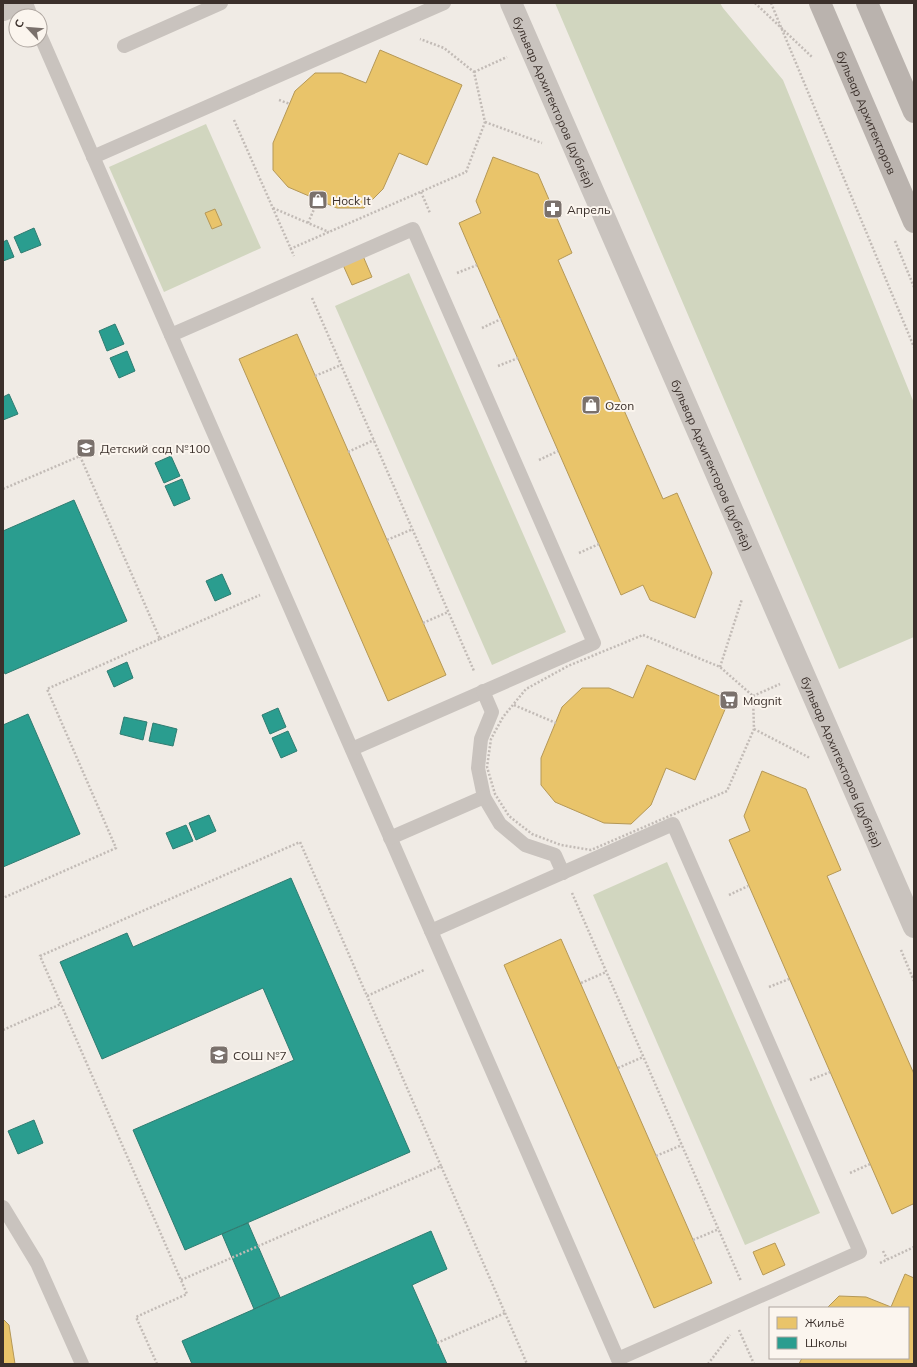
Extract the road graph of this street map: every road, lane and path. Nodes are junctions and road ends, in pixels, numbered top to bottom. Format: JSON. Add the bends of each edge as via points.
{"nodes":[{"id":1,"x":20,"y":3,"type":"edge"},
{"id":2,"x":222,"y":3,"type":"edge"},
{"id":3,"x":444,"y":3,"type":"edge"},
{"id":4,"x":511,"y":3,"type":"edge"},
{"id":5,"x":755,"y":3,"type":"edge"},
{"id":6,"x":771,"y":3,"type":"edge"},
{"id":7,"x":820,"y":3,"type":"edge"},
{"id":8,"x":866,"y":3,"type":"edge"},
{"id":9,"x":3,"y":10,"type":"edge"},
{"id":10,"x":782,"y":28,"type":"junction"},
{"id":11,"x":418,"y":38,"type":"dead end"},
{"id":12,"x":124,"y":46,"type":"dead end"},
{"id":13,"x":45,"y":48,"type":"edge"},
{"id":14,"x":512,"y":55,"type":"dead end"},
{"id":15,"x":816,"y":60,"type":"dead end"},
{"id":16,"x":474,"y":72,"type":"junction"},
{"id":17,"x":275,"y":98,"type":"dead end"},
{"id":18,"x":225,"y":99,"type":"junction"},
{"id":19,"x":290,"y":104,"type":"dead end"},
{"id":20,"x":914,"y":112,"type":"edge"},
{"id":21,"x":485,"y":122,"type":"junction"},
{"id":22,"x":546,"y":144,"type":"dead end"},
{"id":23,"x":93,"y":157,"type":"junction"},
{"id":24,"x":318,"y":200,"type":"dead end"},
{"id":25,"x":272,"y":208,"type":"junction"},
{"id":26,"x":914,"y":222,"type":"edge"},
{"id":27,"x":308,"y":223,"type":"junction"},
{"id":28,"x":329,"y":232,"type":"junction"},
{"id":29,"x":893,"y":235,"type":"dead end"},
{"id":30,"x":290,"y":249,"type":"junction"},
{"id":31,"x":477,"y":265,"type":"dead end"},
{"id":32,"x":457,"y":274,"type":"dead end"},
{"id":33,"x":303,"y":277,"type":"junction"},
{"id":34,"x":914,"y":286,"type":"edge"},
{"id":35,"x":501,"y":319,"type":"dead end"},
{"id":36,"x":480,"y":328,"type":"dead end"},
{"id":37,"x":171,"y":335,"type":"junction"},
{"id":38,"x":914,"y":347,"type":"edge"},
{"id":39,"x":518,"y":358,"type":"dead end"},
{"id":40,"x":341,"y":365,"type":"junction"},
{"id":41,"x":497,"y":367,"type":"dead end"},
{"id":42,"x":315,"y":376,"type":"dead end"},
{"id":43,"x":374,"y":440,"type":"junction"},
{"id":44,"x":558,"y":451,"type":"dead end"},
{"id":45,"x":348,"y":452,"type":"dead end"},
{"id":46,"x":538,"y":460,"type":"dead end"},
{"id":47,"x":3,"y":489,"type":"edge"},
{"id":48,"x":413,"y":529,"type":"junction"},
{"id":49,"x":387,"y":540,"type":"dead end"},
{"id":50,"x":599,"y":544,"type":"dead end"},
{"id":51,"x":579,"y":553,"type":"dead end"},
{"id":52,"x":281,"y":586,"type":"junction"},
{"id":53,"x":743,"y":594,"type":"dead end"},
{"id":54,"x":449,"y":612,"type":"junction"},
{"id":55,"x":423,"y":623,"type":"dead end"},
{"id":56,"x":160,"y":639,"type":"junction"},
{"id":57,"x":720,"y":667,"type":"junction"},
{"id":58,"x":786,"y":681,"type":"dead end"},
{"id":59,"x":483,"y":691,"type":"junction"},
{"id":60,"x":753,"y":696,"type":"junction"},
{"id":61,"x":513,"y":705,"type":"junction"},
{"id":62,"x":556,"y":723,"type":"dead end"},
{"id":63,"x":754,"y":729,"type":"junction"},
{"id":64,"x":352,"y":749,"type":"junction"},
{"id":65,"x":815,"y":760,"type":"dead end"},
{"id":66,"x":727,"y":791,"type":"dead end"},
{"id":67,"x":484,"y":797,"type":"junction"},
{"id":68,"x":390,"y":838,"type":"junction"},
{"id":69,"x":591,"y":850,"type":"dead end"},
{"id":70,"x":563,"y":873,"type":"junction"},
{"id":71,"x":748,"y":886,"type":"dead end"},
{"id":72,"x":728,"y":895,"type":"dead end"},
{"id":73,"x":3,"y":898,"type":"edge"},
{"id":74,"x":914,"y":927,"type":"edge"},
{"id":75,"x":431,"y":931,"type":"junction"},
{"id":76,"x":445,"y":961,"type":"junction"},
{"id":77,"x":606,"y":972,"type":"junction"},
{"id":78,"x":789,"y":979,"type":"dead end"},
{"id":79,"x":581,"y":983,"type":"dead end"},
{"id":80,"x":769,"y":988,"type":"dead end"},
{"id":81,"x":367,"y":996,"type":"junction"},
{"id":82,"x":61,"y":1004,"type":"junction"},
{"id":83,"x":3,"y":1030,"type":"edge"},
{"id":84,"x":643,"y":1057,"type":"junction"},
{"id":85,"x":618,"y":1068,"type":"dead end"},
{"id":86,"x":830,"y":1072,"type":"dead end"},
{"id":87,"x":809,"y":1081,"type":"dead end"},
{"id":88,"x":682,"y":1145,"type":"junction"},
{"id":89,"x":656,"y":1156,"type":"dead end"},
{"id":90,"x":870,"y":1164,"type":"dead end"},
{"id":91,"x":441,"y":1166,"type":"junction"},
{"id":92,"x":850,"y":1173,"type":"dead end"},
{"id":93,"x":3,"y":1207,"type":"edge"},
{"id":94,"x":719,"y":1229,"type":"junction"},
{"id":95,"x":693,"y":1240,"type":"dead end"},
{"id":96,"x":914,"y":1248,"type":"edge"},
{"id":97,"x":887,"y":1260,"type":"dead end"},
{"id":98,"x":181,"y":1280,"type":"junction"},
{"id":99,"x":750,"y":1301,"type":"junction"},
{"id":100,"x":505,"y":1313,"type":"junction"},
{"id":101,"x":737,"y":1325,"type":"dead end"},
{"id":102,"x":733,"y":1331,"type":"dead end"},
{"id":103,"x":437,"y":1343,"type":"dead end"},
{"id":104,"x":619,"y":1361,"type":"edge"},
{"id":105,"x":82,"y":1364,"type":"edge"},
{"id":106,"x":157,"y":1364,"type":"edge"},
{"id":107,"x":527,"y":1364,"type":"edge"},
{"id":108,"x":708,"y":1364,"type":"edge"},
{"id":109,"x":754,"y":1364,"type":"edge"}],
"edges":[{"from":1,"to":9,"type":"street"},
{"from":2,"to":12,"type":"lane"},
{"from":3,"to":18,"type":"lane"},
{"from":4,"to":74,"type":"street","name":"бульвар Архитекторов (дублёр)"},
{"from":5,"to":10,"type":"path"},
{"from":6,"to":10,"type":"path"},
{"from":7,"to":26,"type":"main road","name":"бульвар Архитекторов"},
{"from":8,"to":20,"type":"main road"},
{"from":10,"to":15,"type":"path"},
{"from":10,"to":38,"type":"path"},
{"from":11,"to":16,"type":"path","via":[[444,48]]},
{"from":13,"to":23,"type":"lane"},
{"from":14,"to":16,"type":"path"},
{"from":16,"to":21,"type":"path"},
{"from":17,"to":19,"type":"path"},
{"from":18,"to":23,"type":"lane"},
{"from":18,"to":25,"type":"path"},
{"from":21,"to":22,"type":"path"},
{"from":21,"to":28,"type":"path","via":[[466,172]]},
{"from":23,"to":37,"type":"lane"},
{"from":24,"to":27,"type":"path"},
{"from":25,"to":27,"type":"path"},
{"from":25,"to":30,"type":"path"},
{"from":27,"to":28,"type":"path"},
{"from":28,"to":30,"type":"path"},
{"from":29,"to":34,"type":"path"},
{"from":30,"to":33,"type":"path"},
{"from":31,"to":32,"type":"path"},
{"from":33,"to":37,"type":"lane"},
{"from":33,"to":40,"type":"path"},
{"from":33,"to":59,"type":"lane","via":[[413,229],[588,628],[594,643]]},
{"from":35,"to":36,"type":"path"},
{"from":37,"to":52,"type":"lane"},
{"from":39,"to":41,"type":"path"},
{"from":40,"to":42,"type":"path"},
{"from":40,"to":43,"type":"path"},
{"from":43,"to":45,"type":"path"},
{"from":43,"to":48,"type":"path"},
{"from":44,"to":46,"type":"path"},
{"from":47,"to":56,"type":"path","via":[[80,456]]},
{"from":48,"to":49,"type":"path"},
{"from":48,"to":54,"type":"path"},
{"from":50,"to":51,"type":"path"},
{"from":52,"to":56,"type":"path"},
{"from":52,"to":64,"type":"lane"},
{"from":53,"to":57,"type":"path"},
{"from":54,"to":55,"type":"path"},
{"from":54,"to":59,"type":"path"},
{"from":56,"to":73,"type":"path","via":[[47,689],[116,848]]},
{"from":57,"to":60,"type":"path"},
{"from":57,"to":61,"type":"path","via":[[643,635],[568,666],[526,689]]},
{"from":58,"to":60,"type":"path"},
{"from":59,"to":64,"type":"lane"},
{"from":59,"to":67,"type":"lane","via":[[492,712],[481,739],[478,768]]},
{"from":60,"to":63,"type":"path"},
{"from":61,"to":62,"type":"path"},
{"from":61,"to":69,"type":"path","via":[[491,739],[487,767],[494,794],[509,816],[532,834],[561,845]]},
{"from":63,"to":65,"type":"path"},
{"from":63,"to":66,"type":"path"},
{"from":64,"to":68,"type":"lane"},
{"from":67,"to":68,"type":"lane"},
{"from":67,"to":70,"type":"lane","via":[[500,824],[525,845],[555,855]]},
{"from":68,"to":75,"type":"lane"},
{"from":70,"to":75,"type":"lane"},
{"from":70,"to":77,"type":"path"},
{"from":70,"to":99,"type":"lane","via":[[673,824],[845,1216],[860,1252]]},
{"from":71,"to":72,"type":"path"},
{"from":75,"to":76,"type":"lane"},
{"from":76,"to":81,"type":"path"},
{"from":76,"to":104,"type":"lane"},
{"from":77,"to":79,"type":"path"},
{"from":77,"to":84,"type":"path"},
{"from":78,"to":80,"type":"path"},
{"from":81,"to":82,"type":"path","via":[[300,842],[40,956]]},
{"from":81,"to":91,"type":"path"},
{"from":82,"to":83,"type":"path"},
{"from":82,"to":98,"type":"path"},
{"from":84,"to":85,"type":"path"},
{"from":84,"to":88,"type":"path"},
{"from":86,"to":87,"type":"path"},
{"from":88,"to":89,"type":"path"},
{"from":88,"to":94,"type":"path"},
{"from":90,"to":92,"type":"path"},
{"from":91,"to":98,"type":"path"},
{"from":91,"to":100,"type":"path"},
{"from":93,"to":105,"type":"lane","via":[[37,1263]]},
{"from":94,"to":95,"type":"path"},
{"from":94,"to":99,"type":"path"},
{"from":96,"to":97,"type":"path"},
{"from":98,"to":106,"type":"path","via":[[187,1294],[136,1316]]},
{"from":99,"to":104,"type":"lane"},
{"from":100,"to":103,"type":"path"},
{"from":100,"to":107,"type":"path"},
{"from":101,"to":109,"type":"path"},
{"from":102,"to":108,"type":"path"}]}
